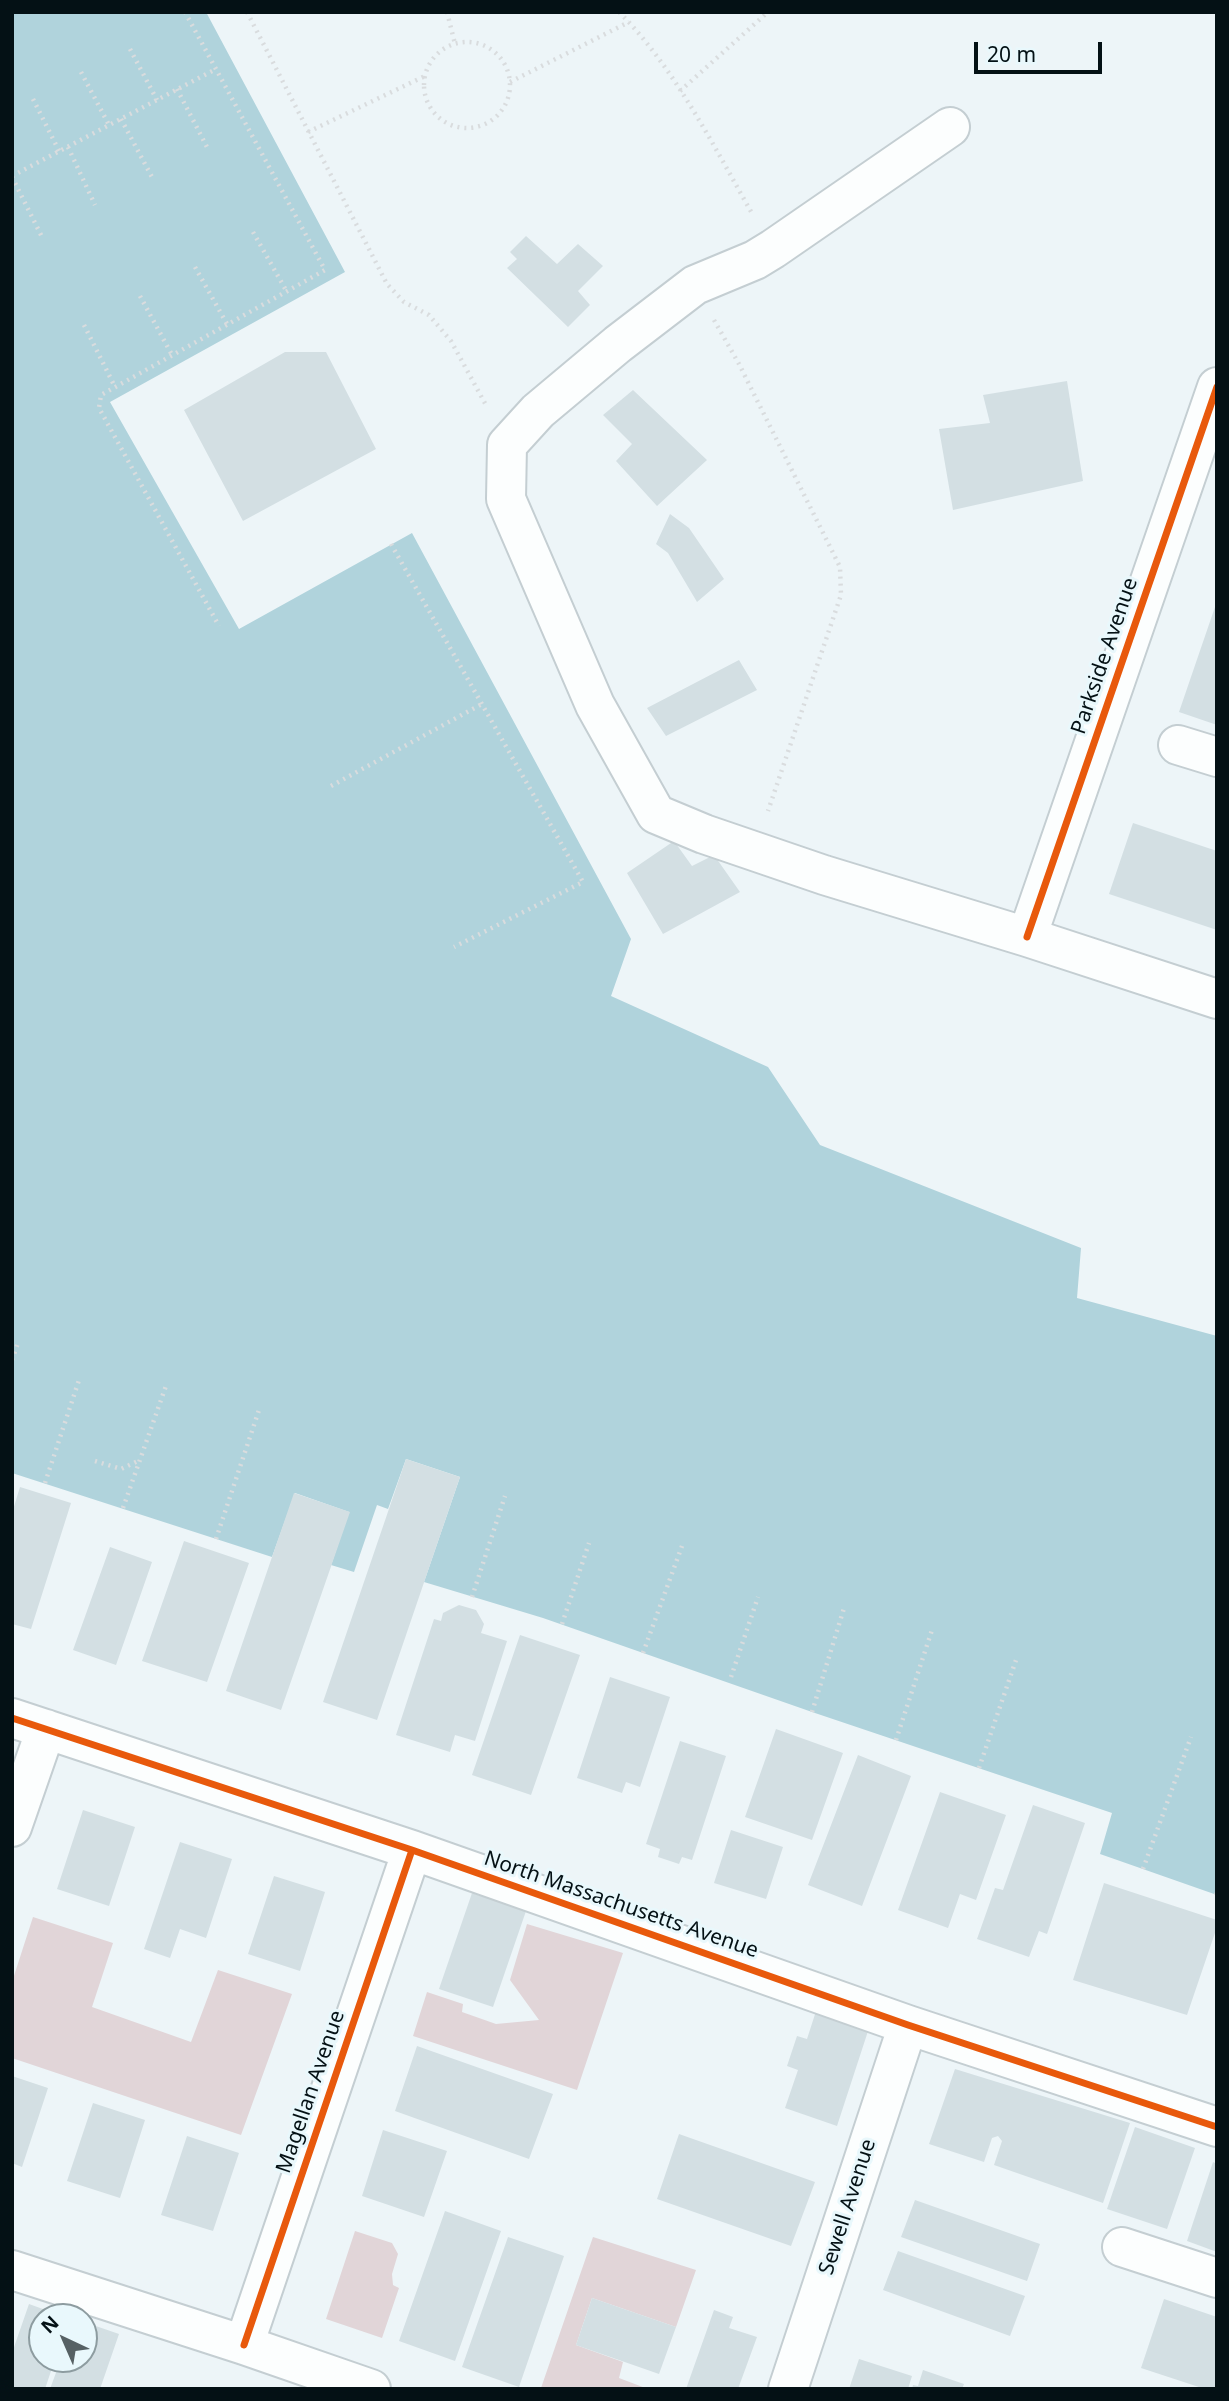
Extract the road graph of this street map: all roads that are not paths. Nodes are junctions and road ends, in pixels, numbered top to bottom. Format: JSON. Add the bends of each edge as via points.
{"nodes":[{"id":1,"x":950,"y":127,"type":"dead end"},
{"id":2,"x":1217,"y":387,"type":"edge"},
{"id":3,"x":1178,"y":745,"type":"dead end"},
{"id":4,"x":1217,"y":757,"type":"edge"},
{"id":5,"x":1027,"y":937,"type":"junction"},
{"id":6,"x":1217,"y":999,"type":"edge"},
{"id":7,"x":29,"y":1724,"type":"edge"},
{"id":8,"x":12,"y":1827,"type":"edge"},
{"id":9,"x":412,"y":1850,"type":"junction"},
{"id":10,"x":908,"y":2025,"type":"junction"},
{"id":11,"x":1217,"y":2127,"type":"edge"},
{"id":12,"x":1122,"y":2246,"type":"dead end"},
{"id":13,"x":12,"y":2270,"type":"edge"},
{"id":14,"x":1217,"y":2278,"type":"edge"},
{"id":15,"x":244,"y":2345,"type":"junction"},
{"id":16,"x":371,"y":2389,"type":"edge"},
{"id":17,"x":788,"y":2389,"type":"edge"}],
"edges":[{"from":1,"to":5,"type":"street","via":[[773,249],[695,285],[538,411],[508,445],[506,499],[596,705],[656,814],[754,852]]},
{"from":2,"to":5,"type":"street","name":"Parkside Avenue"},
{"from":3,"to":4,"type":"street"},
{"from":5,"to":6,"type":"street"},
{"from":7,"to":8,"type":"street"},
{"from":7,"to":9,"type":"street","name":"North Massachusetts Avenue"},
{"from":9,"to":10,"type":"street","name":"North Massachusetts Avenue"},
{"from":9,"to":15,"type":"street","name":"Magellan Avenue"},
{"from":10,"to":11,"type":"street","name":"North Massachusetts Avenue"},
{"from":10,"to":17,"type":"street","name":"Sewell Avenue"},
{"from":12,"to":14,"type":"street"},
{"from":13,"to":15,"type":"street"},
{"from":15,"to":16,"type":"street"}]}
